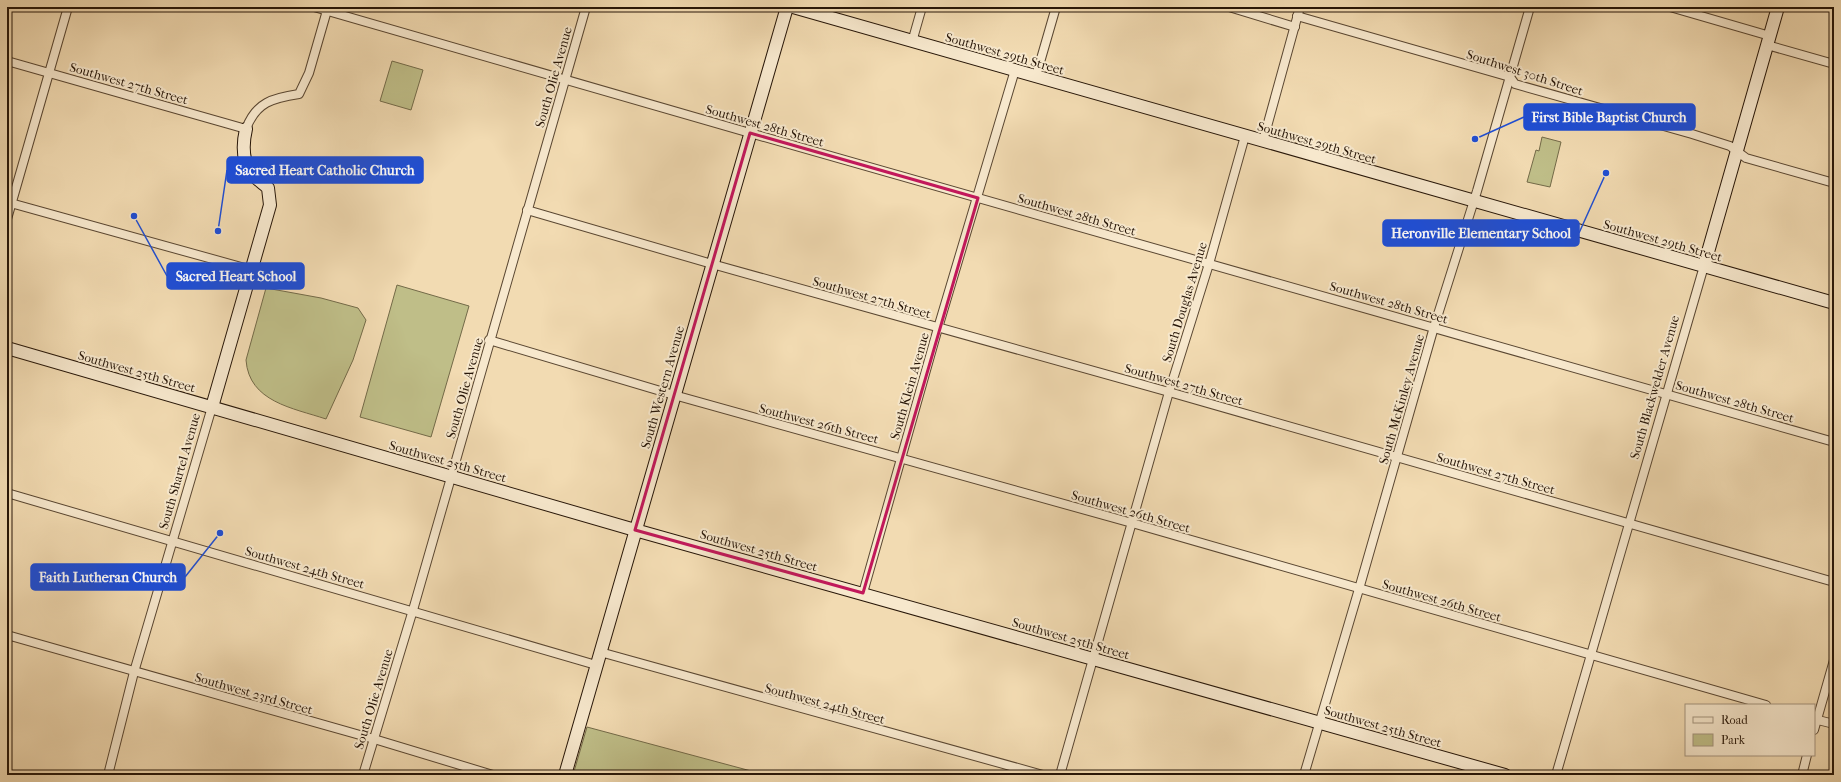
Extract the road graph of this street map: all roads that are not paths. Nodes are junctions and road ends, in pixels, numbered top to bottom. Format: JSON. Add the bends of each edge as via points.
{"nodes":[{"id":1,"x":68,"y":7,"type":"edge"},
{"id":2,"x":314,"y":7,"type":"edge"},
{"id":3,"x":586,"y":7,"type":"edge"},
{"id":4,"x":786,"y":7,"type":"edge"},
{"id":5,"x":793,"y":7,"type":"edge"},
{"id":6,"x":922,"y":7,"type":"edge"},
{"id":7,"x":1056,"y":7,"type":"edge"},
{"id":8,"x":1229,"y":7,"type":"edge"},
{"id":9,"x":1300,"y":7,"type":"edge"},
{"id":10,"x":1530,"y":7,"type":"edge"},
{"id":11,"x":1670,"y":7,"type":"edge"},
{"id":12,"x":1778,"y":7,"type":"edge"},
{"id":13,"x":328,"y":9,"type":"edge"},
{"id":14,"x":1297,"y":16,"type":"junction"},
{"id":15,"x":1295,"y":27,"type":"junction"},
{"id":16,"x":1768,"y":40,"type":"junction"},
{"id":17,"x":912,"y":42,"type":"junction"},
{"id":18,"x":7,"y":61,"type":"edge"},
{"id":19,"x":1834,"y":64,"type":"edge"},
{"id":20,"x":1015,"y":70,"type":"junction"},
{"id":21,"x":49,"y":73,"type":"junction"},
{"id":22,"x":1036,"y":76,"type":"junction"},
{"id":23,"x":1510,"y":77,"type":"junction"},
{"id":24,"x":565,"y":80,"type":"junction"},
{"id":25,"x":246,"y":128,"type":"junction"},
{"id":26,"x":750,"y":133,"type":"junction"},
{"id":27,"x":1245,"y":136,"type":"junction"},
{"id":28,"x":1263,"y":141,"type":"junction"},
{"id":29,"x":1736,"y":151,"type":"junction"},
{"id":30,"x":1834,"y":183,"type":"edge"},
{"id":31,"x":978,"y":198,"type":"junction"},
{"id":32,"x":1474,"y":201,"type":"junction"},
{"id":33,"x":9,"y":203,"type":"edge"},
{"id":34,"x":527,"y":210,"type":"junction"},
{"id":35,"x":7,"y":219,"type":"edge"},
{"id":36,"x":712,"y":264,"type":"junction"},
{"id":37,"x":1209,"y":264,"type":"junction"},
{"id":38,"x":1704,"y":266,"type":"junction"},
{"id":39,"x":252,"y":270,"type":"junction"},
{"id":40,"x":1834,"y":303,"type":"edge"},
{"id":41,"x":1434,"y":327,"type":"junction"},
{"id":42,"x":938,"y":328,"type":"junction"},
{"id":43,"x":489,"y":340,"type":"junction"},
{"id":44,"x":7,"y":348,"type":"edge"},
{"id":45,"x":1169,"y":392,"type":"junction"},
{"id":46,"x":1666,"y":394,"type":"junction"},
{"id":47,"x":674,"y":395,"type":"junction"},
{"id":48,"x":212,"y":407,"type":"junction"},
{"id":49,"x":1834,"y":442,"type":"edge"},
{"id":50,"x":901,"y":458,"type":"junction"},
{"id":51,"x":1397,"y":458,"type":"junction"},
{"id":52,"x":451,"y":477,"type":"junction"},
{"id":53,"x":7,"y":493,"type":"edge"},
{"id":54,"x":1132,"y":523,"type":"junction"},
{"id":55,"x":1629,"y":523,"type":"junction"},
{"id":56,"x":635,"y":530,"type":"junction"},
{"id":57,"x":174,"y":541,"type":"junction"},
{"id":58,"x":1834,"y":582,"type":"edge"},
{"id":59,"x":1359,"y":589,"type":"junction"},
{"id":60,"x":863,"y":593,"type":"junction"},
{"id":61,"x":412,"y":610,"type":"junction"},
{"id":62,"x":7,"y":635,"type":"edge"},
{"id":63,"x":600,"y":652,"type":"junction"},
{"id":64,"x":1591,"y":655,"type":"junction"},
{"id":65,"x":1094,"y":659,"type":"junction"},
{"id":66,"x":1834,"y":660,"type":"edge"},
{"id":67,"x":596,"y":665,"type":"junction"},
{"id":68,"x":134,"y":672,"type":"junction"},
{"id":69,"x":1762,"y":704,"type":"edge"},
{"id":70,"x":1815,"y":719,"type":"edge"},
{"id":71,"x":1319,"y":722,"type":"junction"},
{"id":72,"x":1834,"y":724,"type":"edge"},
{"id":73,"x":374,"y":739,"type":"junction"},
{"id":74,"x":1807,"y":756,"type":"edge"},
{"id":75,"x":108,"y":775,"type":"edge"},
{"id":76,"x":363,"y":775,"type":"edge"},
{"id":77,"x":494,"y":775,"type":"edge"},
{"id":78,"x":565,"y":775,"type":"edge"},
{"id":79,"x":1043,"y":775,"type":"edge"},
{"id":80,"x":1060,"y":775,"type":"edge"},
{"id":81,"x":1304,"y":775,"type":"edge"},
{"id":82,"x":1505,"y":775,"type":"edge"},
{"id":83,"x":1556,"y":775,"type":"edge"},
{"id":84,"x":1802,"y":775,"type":"edge"}],
"edges":[{"from":1,"to":21,"type":"street"},
{"from":2,"to":13,"type":"street","name":"Southwest 28th Street"},
{"from":3,"to":24,"type":"street","name":"South Olie Avenue"},
{"from":4,"to":26,"type":"street","name":"South Western Avenue"},
{"from":5,"to":17,"type":"street","name":"Southwest 29th Street"},
{"from":6,"to":17,"type":"street"},
{"from":7,"to":22,"type":"street"},
{"from":8,"to":15,"type":"street"},
{"from":9,"to":14,"type":"street"},
{"from":10,"to":23,"type":"street","name":"South McKinley Avenue"},
{"from":11,"to":16,"type":"street"},
{"from":12,"to":16,"type":"street","name":"South Blackwelder Avenue"},
{"from":13,"to":24,"type":"street","name":"Southwest 28th Street"},
{"from":13,"to":25,"type":"street","name":"South Shartel Avenue","via":[[309,73],[299,94],[275,98],[260,106],[248,121]]},
{"from":14,"to":15,"type":"street"},
{"from":14,"to":23,"type":"street","name":"Southwest 30th Street"},
{"from":15,"to":28,"type":"street"},
{"from":16,"to":19,"type":"street"},
{"from":16,"to":29,"type":"street","name":"South Blackwelder Avenue"},
{"from":17,"to":20,"type":"street","name":"Southwest 29th Street"},
{"from":18,"to":21,"type":"street","name":"Southwest 27th Street"},
{"from":20,"to":22,"type":"street","name":"Southwest 29th Street"},
{"from":20,"to":31,"type":"street","name":"South Klein Avenue"},
{"from":21,"to":25,"type":"street","name":"Southwest 27th Street"},
{"from":21,"to":33,"type":"street"},
{"from":22,"to":27,"type":"street","name":"Southwest 29th Street"},
{"from":23,"to":29,"type":"street","name":"Southwest 30th Street","via":[[1515,84],[1692,134],[1730,146]]},
{"from":23,"to":32,"type":"street","name":"South McKinley Avenue"},
{"from":24,"to":26,"type":"street","name":"Southwest 28th Street"},
{"from":24,"to":34,"type":"street","name":"South Olie Avenue"},
{"from":25,"to":39,"type":"street","name":"South Shartel Avenue","via":[[243,141],[244,156],[250,173],[268,188],[270,196],[270,205]]},
{"from":26,"to":31,"type":"street","name":"Southwest 28th Street"},
{"from":26,"to":36,"type":"street","name":"South Western Avenue"},
{"from":27,"to":28,"type":"street","name":"Southwest 29th Street"},
{"from":27,"to":37,"type":"street","name":"South Douglas Avenue"},
{"from":28,"to":32,"type":"street","name":"Southwest 29th Street"},
{"from":29,"to":30,"type":"street","name":"Southwest 30th Street","via":[[1746,158]]},
{"from":29,"to":38,"type":"street","name":"South Blackwelder Avenue"},
{"from":31,"to":37,"type":"street","name":"Southwest 28th Street"},
{"from":31,"to":42,"type":"street","name":"South Klein Avenue"},
{"from":32,"to":38,"type":"street","name":"Southwest 29th Street"},
{"from":32,"to":41,"type":"street","name":"South McKinley Avenue"},
{"from":33,"to":35,"type":"street"},
{"from":33,"to":39,"type":"street"},
{"from":34,"to":36,"type":"street","name":"Southwest 27th Street"},
{"from":34,"to":43,"type":"street","name":"South Olie Avenue"},
{"from":36,"to":42,"type":"street","name":"Southwest 27th Street"},
{"from":36,"to":47,"type":"street","name":"South Western Avenue"},
{"from":37,"to":41,"type":"street","name":"Southwest 28th Street"},
{"from":37,"to":45,"type":"street","name":"South Douglas Avenue"},
{"from":38,"to":40,"type":"street","name":"Southwest 29th Street"},
{"from":38,"to":46,"type":"street","name":"South Blackwelder Avenue"},
{"from":39,"to":48,"type":"street","name":"South Shartel Avenue"},
{"from":41,"to":46,"type":"street","name":"Southwest 28th Street"},
{"from":41,"to":51,"type":"street","name":"South McKinley Avenue"},
{"from":42,"to":45,"type":"street","name":"Southwest 27th Street"},
{"from":42,"to":50,"type":"street","name":"South Klein Avenue"},
{"from":43,"to":47,"type":"street","name":"Southwest 26th Street"},
{"from":43,"to":52,"type":"street","name":"South Olie Avenue"},
{"from":44,"to":48,"type":"street","name":"Southwest 25th Street"},
{"from":45,"to":51,"type":"street","name":"Southwest 27th Street"},
{"from":45,"to":54,"type":"street","name":"South Douglas Avenue"},
{"from":46,"to":49,"type":"street","name":"Southwest 28th Street"},
{"from":46,"to":55,"type":"street","name":"South Blackwelder Avenue"},
{"from":47,"to":50,"type":"street","name":"Southwest 26th Street"},
{"from":47,"to":56,"type":"street","name":"South Western Avenue"},
{"from":48,"to":52,"type":"street","name":"Southwest 25th Street"},
{"from":48,"to":57,"type":"street","name":"South Shartel Avenue"},
{"from":50,"to":54,"type":"street","name":"Southwest 26th Street"},
{"from":50,"to":60,"type":"street","name":"South Klein Avenue"},
{"from":51,"to":55,"type":"street","name":"Southwest 27th Street"},
{"from":51,"to":59,"type":"street","name":"South McKinley Avenue"},
{"from":52,"to":56,"type":"street","name":"Southwest 25th Street"},
{"from":52,"to":61,"type":"street","name":"South Olie Avenue"},
{"from":53,"to":57,"type":"street","name":"Southwest 24th Street"},
{"from":54,"to":59,"type":"street","name":"Southwest 26th Street"},
{"from":54,"to":65,"type":"street","name":"South Douglas Avenue"},
{"from":55,"to":58,"type":"street","name":"Southwest 27th Street"},
{"from":55,"to":64,"type":"street","name":"South Blackwelder Avenue"},
{"from":56,"to":60,"type":"street","name":"Southwest 25th Street"},
{"from":56,"to":63,"type":"street","name":"South Western Avenue"},
{"from":57,"to":61,"type":"street","name":"Southwest 24th Street"},
{"from":57,"to":68,"type":"street","name":"South Shartel Avenue"},
{"from":59,"to":64,"type":"street","name":"Southwest 26th Street"},
{"from":59,"to":71,"type":"street","name":"South McKinley Avenue"},
{"from":60,"to":65,"type":"street","name":"Southwest 25th Street"},
{"from":61,"to":67,"type":"street","name":"Southwest 24th Street"},
{"from":61,"to":73,"type":"street","name":"South Olie Avenue"},
{"from":62,"to":68,"type":"street","name":"Southwest 23rd Street"},
{"from":63,"to":67,"type":"street","name":"South Western Avenue"},
{"from":63,"to":79,"type":"street","name":"Southwest 24th Street"},
{"from":64,"to":69,"type":"street","name":"Southwest 26th Street"},
{"from":64,"to":83,"type":"street","name":"South Blackwelder Avenue"},
{"from":65,"to":71,"type":"street","name":"Southwest 25th Street"},
{"from":65,"to":80,"type":"street","name":"South Douglas Avenue"},
{"from":66,"to":70,"type":"street"},
{"from":67,"to":78,"type":"street","name":"South Western Avenue"},
{"from":68,"to":73,"type":"street","name":"Southwest 23rd Street"},
{"from":68,"to":75,"type":"street","name":"South Shartel Avenue"},
{"from":70,"to":72,"type":"street"},
{"from":71,"to":81,"type":"street","name":"South McKinley Avenue"},
{"from":71,"to":82,"type":"street","name":"Southwest 25th Street"},
{"from":73,"to":76,"type":"street","name":"South Olie Avenue"},
{"from":73,"to":77,"type":"street","name":"Southwest 23rd Street"},
{"from":74,"to":84,"type":"street"}]}
